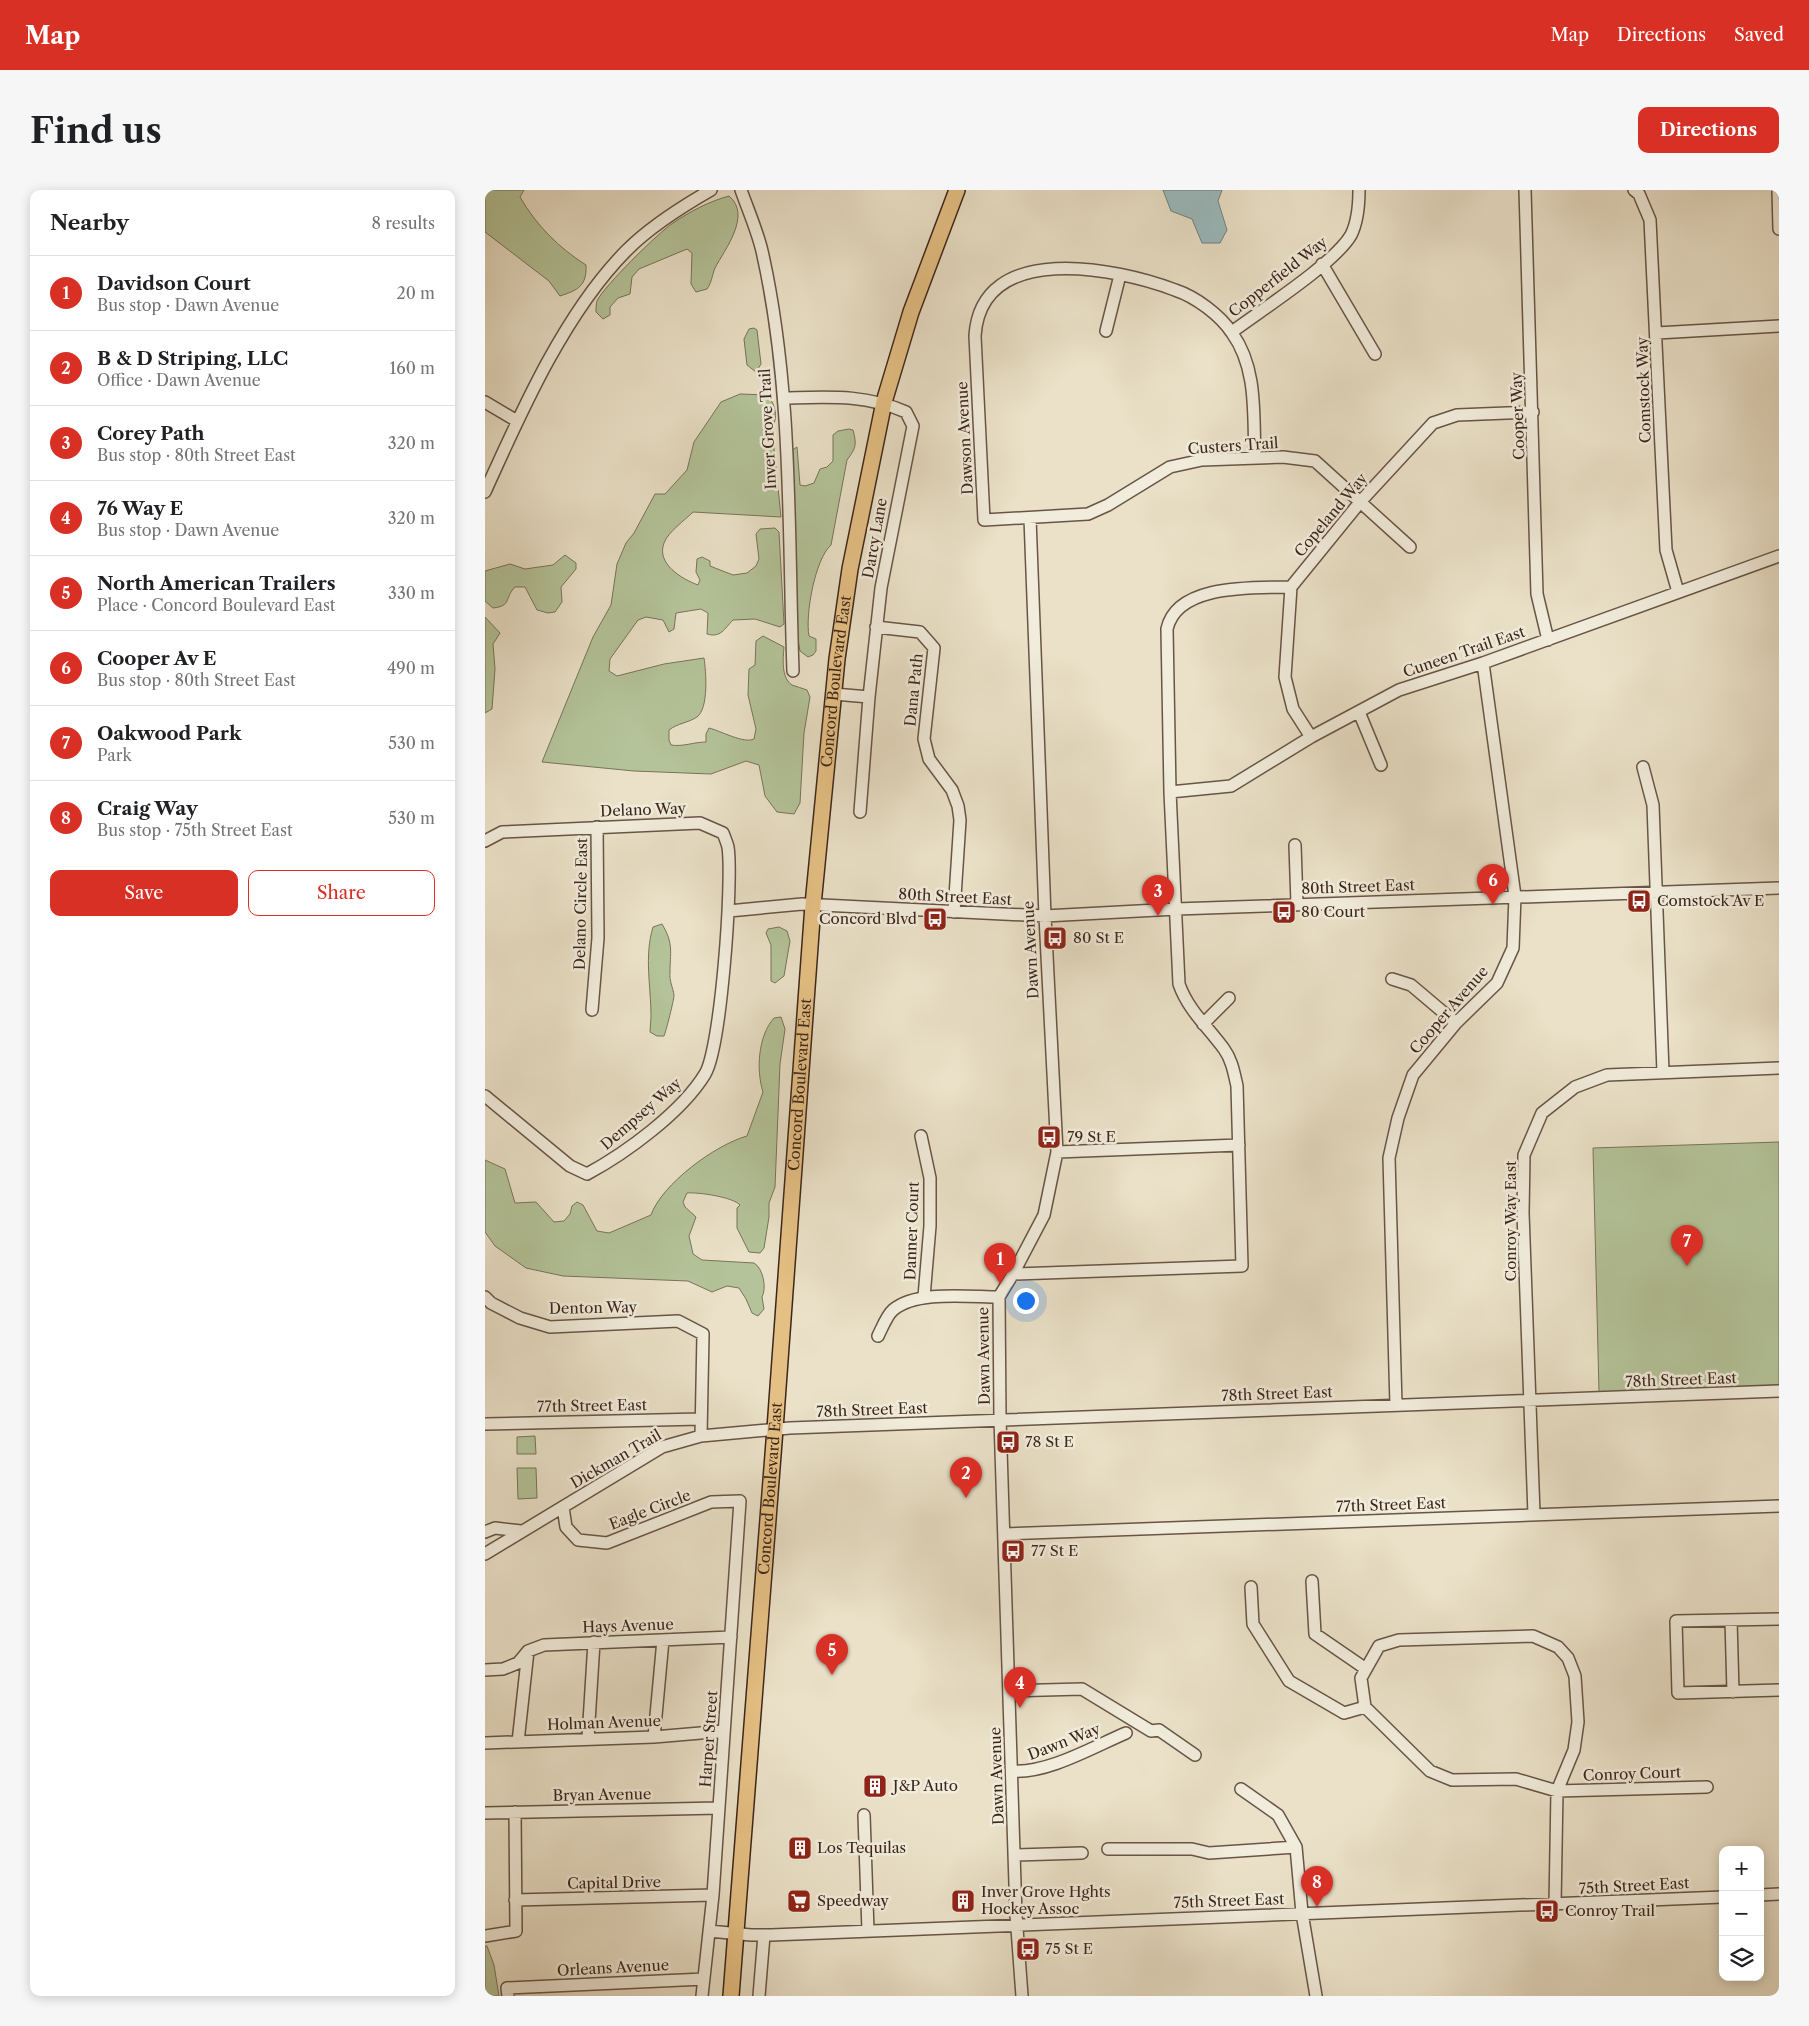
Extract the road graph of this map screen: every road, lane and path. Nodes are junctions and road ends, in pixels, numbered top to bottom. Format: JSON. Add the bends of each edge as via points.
{"nodes":[{"id":1,"x":711,"y":190,"type":"edge"},
{"id":2,"x":741,"y":190,"type":"edge"},
{"id":3,"x":957,"y":190,"type":"edge"},
{"id":4,"x":1359,"y":190,"type":"edge"},
{"id":5,"x":1525,"y":190,"type":"edge"},
{"id":6,"x":1634,"y":190,"type":"edge"},
{"id":7,"x":1778,"y":190,"type":"edge"},
{"id":8,"x":1779,"y":228,"type":"edge"},
{"id":9,"x":1322,"y":264,"type":"junction"},
{"id":10,"x":1120,"y":275,"type":"junction"},
{"id":11,"x":1779,"y":326,"type":"edge"},
{"id":12,"x":1106,"y":331,"type":"dead end"},
{"id":13,"x":1232,"y":332,"type":"junction"},
{"id":14,"x":1657,"y":333,"type":"junction"},
{"id":15,"x":1375,"y":354,"type":"dead end"},
{"id":16,"x":784,"y":398,"type":"junction"},
{"id":17,"x":485,"y":402,"type":"edge"},
{"id":18,"x":884,"y":402,"type":"junction"},
{"id":19,"x":1533,"y":412,"type":"junction"},
{"id":20,"x":517,"y":421,"type":"junction"},
{"id":21,"x":1255,"y":458,"type":"junction"},
{"id":22,"x":485,"y":492,"type":"edge"},
{"id":23,"x":1361,"y":501,"type":"junction"},
{"id":24,"x":1030,"y":518,"type":"junction"},
{"id":25,"x":984,"y":520,"type":"joint"},
{"id":26,"x":1410,"y":547,"type":"dead end"},
{"id":27,"x":1779,"y":556,"type":"edge"},
{"id":28,"x":1291,"y":587,"type":"junction"},
{"id":29,"x":1678,"y":592,"type":"junction"},
{"id":30,"x":876,"y":627,"type":"junction"},
{"id":31,"x":1548,"y":640,"type":"junction"},
{"id":32,"x":1483,"y":663,"type":"junction"},
{"id":33,"x":793,"y":670,"type":"dead end"},
{"id":34,"x":833,"y":694,"type":"junction"},
{"id":35,"x":869,"y":697,"type":"junction"},
{"id":36,"x":1359,"y":712,"type":"junction"},
{"id":37,"x":1311,"y":737,"type":"junction"},
{"id":38,"x":1381,"y":765,"type":"dead end"},
{"id":39,"x":1643,"y":767,"type":"dead end"},
{"id":40,"x":1170,"y":792,"type":"junction"},
{"id":41,"x":860,"y":812,"type":"dead end"},
{"id":42,"x":597,"y":827,"type":"junction"},
{"id":43,"x":485,"y":841,"type":"edge"},
{"id":44,"x":1295,"y":845,"type":"dead end"},
{"id":45,"x":1779,"y":888,"type":"edge"},
{"id":46,"x":1657,"y":892,"type":"junction"},
{"id":47,"x":1515,"y":896,"type":"junction"},
{"id":48,"x":1297,"y":904,"type":"junction"},
{"id":49,"x":813,"y":905,"type":"junction"},
{"id":50,"x":1176,"y":909,"type":"junction"},
{"id":51,"x":729,"y":911,"type":"junction"},
{"id":52,"x":954,"y":912,"type":"junction"},
{"id":53,"x":1045,"y":916,"type":"junction"},
{"id":54,"x":1392,"y":979,"type":"dead end"},
{"id":55,"x":1229,"y":998,"type":"dead end"},
{"id":56,"x":592,"y":1010,"type":"dead end"},
{"id":57,"x":1456,"y":1023,"type":"junction"},
{"id":58,"x":1203,"y":1024,"type":"junction"},
{"id":59,"x":1779,"y":1068,"type":"edge"},
{"id":60,"x":1663,"y":1072,"type":"junction"},
{"id":61,"x":485,"y":1096,"type":"edge"},
{"id":62,"x":921,"y":1136,"type":"dead end"},
{"id":63,"x":1239,"y":1145,"type":"junction"},
{"id":64,"x":1057,"y":1152,"type":"junction"},
{"id":65,"x":1013,"y":1274,"type":"junction"},
{"id":66,"x":999,"y":1296,"type":"junction"},
{"id":67,"x":485,"y":1297,"type":"edge"},
{"id":68,"x":924,"y":1297,"type":"junction"},
{"id":69,"x":878,"y":1336,"type":"dead end"},
{"id":70,"x":1779,"y":1391,"type":"edge"},
{"id":71,"x":1531,"y":1401,"type":"junction"},
{"id":72,"x":1396,"y":1405,"type":"junction"},
{"id":73,"x":700,"y":1419,"type":"junction"},
{"id":74,"x":1000,"y":1420,"type":"junction"},
{"id":75,"x":485,"y":1424,"type":"edge"},
{"id":76,"x":775,"y":1429,"type":"junction"},
{"id":77,"x":701,"y":1436,"type":"junction"},
{"id":78,"x":740,"y":1501,"type":"joint"},
{"id":79,"x":1779,"y":1506,"type":"edge"},
{"id":80,"x":563,"y":1507,"type":"junction"},
{"id":81,"x":1534,"y":1514,"type":"junction"},
{"id":82,"x":521,"y":1531,"type":"junction"},
{"id":83,"x":485,"y":1532,"type":"edge"},
{"id":84,"x":1005,"y":1534,"type":"junction"},
{"id":85,"x":485,"y":1554,"type":"edge"},
{"id":86,"x":1312,"y":1581,"type":"dead end"},
{"id":87,"x":1251,"y":1588,"type":"dead end"},
{"id":88,"x":1779,"y":1619,"type":"edge"},
{"id":89,"x":1731,"y":1620,"type":"junction"},
{"id":90,"x":731,"y":1638,"type":"junction"},
{"id":91,"x":663,"y":1640,"type":"junction"},
{"id":92,"x":594,"y":1642,"type":"junction"},
{"id":93,"x":528,"y":1651,"type":"junction"},
{"id":94,"x":1366,"y":1669,"type":"junction"},
{"id":95,"x":485,"y":1670,"type":"edge"},
{"id":96,"x":1779,"y":1690,"type":"edge"},
{"id":97,"x":1009,"y":1691,"type":"junction"},
{"id":98,"x":1733,"y":1692,"type":"junction"},
{"id":99,"x":1365,"y":1707,"type":"junction"},
{"id":100,"x":723,"y":1731,"type":"junction"},
{"id":101,"x":1126,"y":1733,"type":"dead end"},
{"id":102,"x":654,"y":1737,"type":"junction"},
{"id":103,"x":588,"y":1738,"type":"junction"},
{"id":104,"x":518,"y":1742,"type":"junction"},
{"id":105,"x":485,"y":1743,"type":"edge"},
{"id":106,"x":1195,"y":1755,"type":"dead end"},
{"id":107,"x":1012,"y":1771,"type":"junction"},
{"id":108,"x":1707,"y":1787,"type":"dead end"},
{"id":109,"x":1241,"y":1789,"type":"dead end"},
{"id":110,"x":1557,"y":1791,"type":"junction"},
{"id":111,"x":719,"y":1808,"type":"junction"},
{"id":112,"x":515,"y":1812,"type":"junction"},
{"id":113,"x":485,"y":1813,"type":"edge"},
{"id":114,"x":864,"y":1815,"type":"dead end"},
{"id":115,"x":1296,"y":1847,"type":"junction"},
{"id":116,"x":1107,"y":1849,"type":"dead end"},
{"id":117,"x":1082,"y":1853,"type":"dead end"},
{"id":118,"x":1015,"y":1855,"type":"junction"},
{"id":119,"x":1779,"y":1894,"type":"edge"},
{"id":120,"x":1764,"y":1895,"type":"edge"},
{"id":121,"x":713,"y":1896,"type":"junction"},
{"id":122,"x":1719,"y":1897,"type":"edge"},
{"id":123,"x":515,"y":1900,"type":"junction"},
{"id":124,"x":1555,"y":1904,"type":"junction"},
{"id":125,"x":1302,"y":1913,"type":"junction"},
{"id":126,"x":1017,"y":1925,"type":"junction"},
{"id":127,"x":709,"y":1931,"type":"junction"},
{"id":128,"x":868,"y":1931,"type":"junction"},
{"id":129,"x":737,"y":1934,"type":"junction"},
{"id":130,"x":764,"y":1935,"type":"junction"},
{"id":131,"x":485,"y":1936,"type":"edge"},
{"id":132,"x":704,"y":1979,"type":"junction"},
{"id":133,"x":508,"y":1992,"type":"edge"},
{"id":134,"x":702,"y":1996,"type":"edge"},
{"id":135,"x":731,"y":1996,"type":"edge"},
{"id":136,"x":759,"y":1996,"type":"edge"},
{"id":137,"x":1022,"y":1996,"type":"edge"},
{"id":138,"x":1316,"y":1996,"type":"edge"}],
"edges":[{"from":1,"to":20,"type":"street","via":[[686,204],[628,249],[610,270],[581,305]]},
{"from":2,"to":16,"type":"street","name":"Inver Grove Trail","via":[[765,265]]},
{"from":3,"to":18,"type":"main road","name":"Concord Boulevard East","via":[[911,312]]},
{"from":4,"to":9,"type":"street","name":"Copperfield Way","via":[[1357,218],[1350,235],[1345,244]]},
{"from":5,"to":19,"type":"street","name":"Cooper Way"},
{"from":6,"to":14,"type":"street","name":"Comstock Way","via":[[1639,194],[1650,220]]},
{"from":7,"to":8,"type":"street"},
{"from":9,"to":13,"type":"street","name":"Copperfield Way"},
{"from":9,"to":15,"type":"street"},
{"from":10,"to":12,"type":"street"},
{"from":10,"to":13,"type":"street","name":"Dawson Avenue","via":[[1184,294],[1201,304]]},
{"from":10,"to":25,"type":"street","name":"Dawson Avenue","via":[[1071,268],[1043,269],[1006,281],[986,301],[978,317],[975,336]]},
{"from":11,"to":14,"type":"street"},
{"from":13,"to":21,"type":"street","via":[[1251,377]]},
{"from":14,"to":29,"type":"street","name":"Comstock Way","via":[[1665,550]]},
{"from":16,"to":18,"type":"street","name":"Darcy Lane","via":[[848,396]]},
{"from":16,"to":33,"type":"street","name":"Inver Grove Trail"},
{"from":17,"to":20,"type":"street"},
{"from":18,"to":30,"type":"street","name":"Darcy Lane","via":[[906,412],[913,426]]},
{"from":18,"to":34,"type":"main road","name":"Concord Boulevard East","via":[[850,569]]},
{"from":19,"to":23,"type":"street","name":"Copeland Way","via":[[1457,415],[1433,423]]},
{"from":19,"to":31,"type":"street","name":"Cooper Way","via":[[1537,594]]},
{"from":20,"to":22,"type":"street"},
{"from":21,"to":23,"type":"street","name":"Custers Trail","via":[[1315,461]]},
{"from":21,"to":24,"type":"street","name":"Custers Trail","via":[[1202,460],[1170,467],[1088,514]]},
{"from":23,"to":26,"type":"street","name":"Custers Trail"},
{"from":23,"to":28,"type":"street","name":"Copeland Way"},
{"from":24,"to":25,"type":"street","name":"Custers Trail"},
{"from":24,"to":53,"type":"street","name":"Dawn Avenue"},
{"from":27,"to":29,"type":"street","name":"Cuneen Trail East"},
{"from":28,"to":37,"type":"street","via":[[1285,677],[1293,709]]},
{"from":28,"to":40,"type":"street","via":[[1209,592],[1177,610],[1169,619]]},
{"from":29,"to":31,"type":"street","name":"Cuneen Trail East"},
{"from":30,"to":35,"type":"street","name":"Darcy Lane"},
{"from":30,"to":52,"type":"street","name":"Dana Path","via":[[920,632],[934,648],[924,739],[929,759],[952,790],[958,806],[960,820]]},
{"from":31,"to":32,"type":"street","name":"Cuneen Trail East"},
{"from":32,"to":36,"type":"street","name":"Cuneen Trail East","via":[[1399,690]]},
{"from":32,"to":47,"type":"street","name":"Cooper Avenue"},
{"from":34,"to":35,"type":"street"},
{"from":34,"to":49,"type":"main road","name":"Concord Boulevard East"},
{"from":35,"to":41,"type":"street","name":"Darcy Lane"},
{"from":36,"to":37,"type":"street","name":"Cuneen Trail East"},
{"from":36,"to":38,"type":"street"},
{"from":37,"to":40,"type":"street","name":"Cuneen Trail East","via":[[1231,786]]},
{"from":39,"to":46,"type":"street","via":[[1653,805]]},
{"from":40,"to":50,"type":"street"},
{"from":42,"to":43,"type":"street","name":"Delano Way","via":[[502,832]]},
{"from":42,"to":51,"type":"street","name":"Delano Way","via":[[700,823],[723,833],[728,846]]},
{"from":42,"to":56,"type":"street","name":"Delano Circle East","via":[[598,938]]},
{"from":44,"to":48,"type":"street"},
{"from":45,"to":46,"type":"street","name":"80th Street East"},
{"from":46,"to":47,"type":"street","name":"80th Street East"},
{"from":46,"to":60,"type":"street"},
{"from":47,"to":48,"type":"street","name":"80th Street East"},
{"from":47,"to":57,"type":"street","name":"Cooper Avenue","via":[[1513,948],[1497,983]]},
{"from":48,"to":50,"type":"street","name":"80th Street East"},
{"from":49,"to":51,"type":"street","name":"80th Street East"},
{"from":49,"to":52,"type":"street","name":"80th Street East"},
{"from":49,"to":76,"type":"main road","name":"Concord Boulevard East"},
{"from":50,"to":53,"type":"street","name":"80th Street East"},
{"from":50,"to":58,"type":"street","via":[[1179,984],[1185,1000]]},
{"from":51,"to":61,"type":"street","name":"Dempsey Way","via":[[715,1038],[706,1073],[685,1100],[619,1156],[587,1174],[570,1166]]},
{"from":52,"to":53,"type":"street","name":"80th Street East"},
{"from":53,"to":64,"type":"street","name":"Dawn Avenue"},
{"from":54,"to":57,"type":"street","via":[[1411,985]]},
{"from":55,"to":58,"type":"street"},
{"from":57,"to":72,"type":"street","name":"Cooper Avenue","via":[[1413,1075],[1397,1118],[1389,1158]]},
{"from":58,"to":63,"type":"street","via":[[1225,1050],[1233,1066]]},
{"from":59,"to":60,"type":"street","name":"Conroy Way East"},
{"from":60,"to":71,"type":"street","name":"Conroy Way East","via":[[1607,1075],[1575,1088],[1542,1113],[1524,1155],[1523,1213]]},
{"from":62,"to":68,"type":"street","name":"Danner Court","via":[[930,1178]]},
{"from":63,"to":64,"type":"street"},
{"from":63,"to":65,"type":"street","via":[[1243,1266]]},
{"from":64,"to":65,"type":"street","name":"Dawn Avenue","via":[[1044,1215]]},
{"from":65,"to":66,"type":"street","name":"Dawn Avenue"},
{"from":66,"to":68,"type":"street"},
{"from":66,"to":74,"type":"street","name":"Dawn Avenue"},
{"from":67,"to":73,"type":"street","name":"Denton Way","via":[[520,1318],[549,1327],[679,1321],[703,1334]]},
{"from":68,"to":69,"type":"street","via":[[892,1310]]},
{"from":70,"to":71,"type":"street","name":"78th Street East"},
{"from":71,"to":72,"type":"street","name":"78th Street East"},
{"from":71,"to":81,"type":"street","name":"Conroy Way East"},
{"from":72,"to":74,"type":"street","name":"78th Street East"},
{"from":73,"to":75,"type":"street","name":"77th Street East"},
{"from":73,"to":77,"type":"street"},
{"from":74,"to":76,"type":"street","name":"78th Street East"},
{"from":74,"to":84,"type":"street","name":"Dawn Avenue"},
{"from":76,"to":77,"type":"street","name":"Dickman Trail"},
{"from":76,"to":129,"type":"main road","name":"Concord Boulevard East"},
{"from":77,"to":80,"type":"street","name":"Dickman Trail","via":[[662,1447]]},
{"from":78,"to":80,"type":"street","name":"Eagle Circle","via":[[711,1502],[607,1543],[578,1540],[566,1527]]},
{"from":78,"to":90,"type":"street","name":"Harper Street"},
{"from":79,"to":81,"type":"street","name":"77th Street East"},
{"from":80,"to":82,"type":"street","name":"Dickman Trail"},
{"from":81,"to":84,"type":"street","name":"77th Street East"},
{"from":82,"to":83,"type":"street","via":[[495,1528]]},
{"from":82,"to":85,"type":"street","name":"Dickman Trail"},
{"from":84,"to":97,"type":"street","name":"Dawn Avenue"},
{"from":86,"to":94,"type":"street","via":[[1315,1634]]},
{"from":87,"to":99,"type":"street","via":[[1253,1624],[1289,1681],[1343,1713]]},
{"from":88,"to":89,"type":"street"},
{"from":89,"to":98,"type":"street"},
{"from":89,"to":98,"type":"street","via":[[1676,1621],[1678,1694]]},
{"from":90,"to":91,"type":"street","name":"Hays Avenue"},
{"from":90,"to":100,"type":"street","name":"Harper Street"},
{"from":91,"to":92,"type":"street","name":"Hays Avenue"},
{"from":91,"to":102,"type":"street"},
{"from":92,"to":93,"type":"street","name":"Hays Avenue","via":[[544,1644]]},
{"from":92,"to":103,"type":"street"},
{"from":93,"to":95,"type":"street","via":[[518,1663],[503,1669]]},
{"from":93,"to":104,"type":"street"},
{"from":94,"to":99,"type":"street","via":[[1361,1678]]},
{"from":94,"to":110,"type":"street","via":[[1379,1646],[1399,1640],[1533,1636],[1558,1648],[1568,1658],[1575,1676],[1579,1722],[1575,1750]]},
{"from":96,"to":98,"type":"street"},
{"from":97,"to":106,"type":"street","via":[[1082,1689],[1151,1731],[1159,1730]]},
{"from":97,"to":107,"type":"street","name":"Dawn Avenue"},
{"from":99,"to":110,"type":"street","via":[[1430,1771],[1453,1780],[1516,1779]]},
{"from":100,"to":102,"type":"street","name":"Holman Avenue"},
{"from":100,"to":111,"type":"street","name":"Harper Street"},
{"from":101,"to":107,"type":"street","name":"Dawn Way","via":[[1047,1766],[1026,1772]]},
{"from":102,"to":103,"type":"street","name":"Holman Avenue"},
{"from":103,"to":104,"type":"street","name":"Holman Avenue"},
{"from":104,"to":105,"type":"street","name":"Holman Avenue"},
{"from":107,"to":118,"type":"street","name":"Dawn Avenue"},
{"from":108,"to":110,"type":"street","name":"Conroy Court"},
{"from":109,"to":115,"type":"street","via":[[1278,1816]]},
{"from":110,"to":124,"type":"street"},
{"from":111,"to":112,"type":"street","name":"Bryan Avenue"},
{"from":111,"to":121,"type":"street","name":"Harper Street"},
{"from":112,"to":113,"type":"street","name":"Bryan Avenue"},
{"from":112,"to":123,"type":"street"},
{"from":114,"to":128,"type":"street"},
{"from":115,"to":116,"type":"street","via":[[1209,1853],[1192,1849]]},
{"from":115,"to":125,"type":"street"},
{"from":117,"to":118,"type":"street"},
{"from":118,"to":126,"type":"street","name":"Dawn Avenue"},
{"from":119,"to":120,"type":"street"},
{"from":121,"to":123,"type":"street","name":"Capital Drive"},
{"from":121,"to":127,"type":"street","name":"Harper Street"},
{"from":122,"to":124,"type":"street","name":"75th Street East"},
{"from":123,"to":131,"type":"street","via":[[516,1931]]},
{"from":124,"to":125,"type":"street","name":"75th Street East"},
{"from":125,"to":126,"type":"street","name":"75th Street East"},
{"from":125,"to":138,"type":"street"},
{"from":126,"to":128,"type":"street","name":"75th Street East"},
{"from":126,"to":137,"type":"street","name":"Dawn Avenue"},
{"from":127,"to":129,"type":"street","name":"75th Street East"},
{"from":127,"to":132,"type":"street","name":"Harper Street"},
{"from":128,"to":130,"type":"street","name":"75th Street East"},
{"from":129,"to":130,"type":"street","name":"75th Street East"},
{"from":129,"to":135,"type":"main road","name":"Concord Boulevard East"},
{"from":130,"to":136,"type":"street"},
{"from":132,"to":133,"type":"street","name":"Orleans Avenue"},
{"from":132,"to":134,"type":"street"}]}
